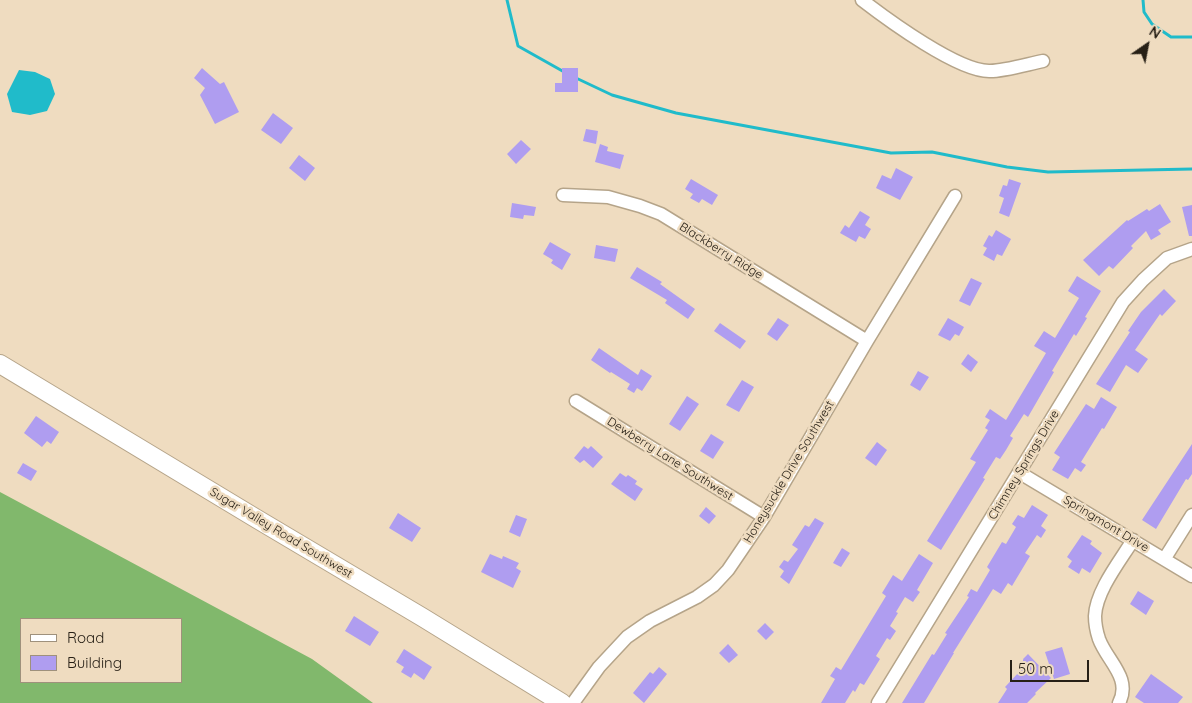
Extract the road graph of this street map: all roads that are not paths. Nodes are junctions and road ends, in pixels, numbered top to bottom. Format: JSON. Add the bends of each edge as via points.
{"nodes":[{"id":1,"x":862,"y":0,"type":"edge"},
{"id":2,"x":1043,"y":61,"type":"dead end"},
{"id":3,"x":563,"y":195,"type":"dead end"},
{"id":4,"x":955,"y":196,"type":"dead end"},
{"id":5,"x":1192,"y":249,"type":"edge"},
{"id":6,"x":867,"y":341,"type":"junction"},
{"id":7,"x":0,"y":364,"type":"edge"},
{"id":8,"x":576,"y":401,"type":"dead end"},
{"id":9,"x":1020,"y":473,"type":"junction"},
{"id":10,"x":1192,"y":515,"type":"edge"},
{"id":11,"x":764,"y":517,"type":"junction"},
{"id":12,"x":1133,"y":540,"type":"junction"},
{"id":13,"x":1165,"y":558,"type":"junction"},
{"id":14,"x":1192,"y":576,"type":"edge"},
{"id":15,"x":562,"y":703,"type":"edge"},
{"id":16,"x":573,"y":703,"type":"edge"},
{"id":17,"x":878,"y":703,"type":"edge"},
{"id":18,"x":1119,"y":703,"type":"edge"}],
"edges":[{"from":1,"to":2,"type":"street","via":[[963,65],[989,72]]},
{"from":3,"to":6,"type":"street","name":"Blackberry Ridge","via":[[608,197],[661,214]]},
{"from":4,"to":6,"type":"street","name":"Honeysuckle Drive Southwest"},
{"from":5,"to":9,"type":"street","name":"Chimney Springs Drive","via":[[1167,258],[1123,302]]},
{"from":6,"to":11,"type":"street","name":"Honeysuckle Drive Southwest"},
{"from":7,"to":15,"type":"street","name":"Sugar Valley Road Southwest"},
{"from":8,"to":11,"type":"street","name":"Dewberry Lane Southwest"},
{"from":9,"to":12,"type":"street","name":"Springmont Drive"},
{"from":9,"to":17,"type":"street","name":"Chimney Springs Drive"},
{"from":10,"to":13,"type":"street"},
{"from":11,"to":16,"type":"street","name":"Honeysuckle Drive Southwest","via":[[714,585],[627,637],[599,667]]},
{"from":12,"to":13,"type":"street","name":"Springmont Drive"},
{"from":12,"to":18,"type":"street","via":[[1098,600],[1095,617],[1099,639],[1121,678],[1122,697]]},
{"from":13,"to":14,"type":"street","name":"Springmont Drive"}]}
